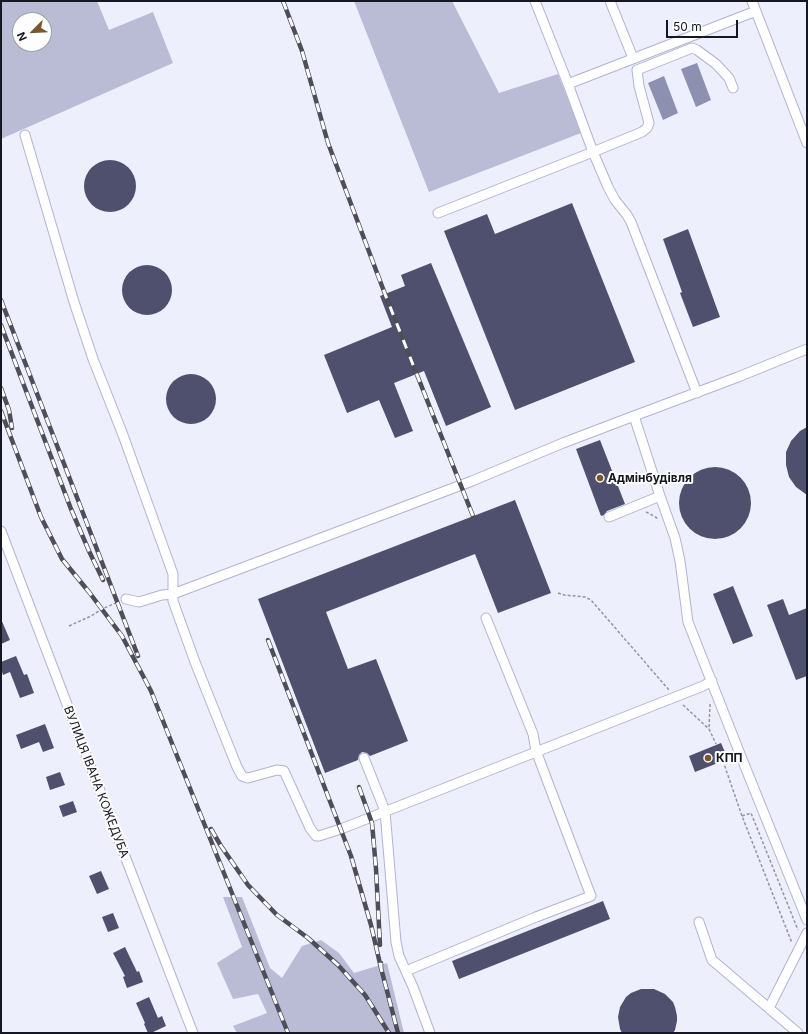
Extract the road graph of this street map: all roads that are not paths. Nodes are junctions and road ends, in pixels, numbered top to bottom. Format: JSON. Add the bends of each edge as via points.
{"nodes":[{"id":1,"x":535,"y":1,"type":"edge"},
{"id":2,"x":610,"y":1,"type":"edge"},
{"id":3,"x":752,"y":1,"type":"edge"},
{"id":4,"x":756,"y":11,"type":"junction"},
{"id":5,"x":634,"y":58,"type":"junction"},
{"id":6,"x":568,"y":84,"type":"junction"},
{"id":7,"x":733,"y":88,"type":"dead end"},
{"id":8,"x":25,"y":135,"type":"dead end"},
{"id":9,"x":807,"y":143,"type":"edge"},
{"id":10,"x":593,"y":152,"type":"junction"},
{"id":11,"x":438,"y":212,"type":"dead end"},
{"id":12,"x":807,"y":349,"type":"edge"},
{"id":13,"x":697,"y":393,"type":"junction"},
{"id":14,"x":634,"y":416,"type":"junction"},
{"id":15,"x":660,"y":496,"type":"junction"},
{"id":16,"x":609,"y":517,"type":"dead end"},
{"id":17,"x":1,"y":531,"type":"edge"},
{"id":18,"x":173,"y":594,"type":"junction"},
{"id":19,"x":126,"y":599,"type":"road end"},
{"id":20,"x":486,"y":618,"type":"dead end"},
{"id":21,"x":712,"y":681,"type":"junction"},
{"id":22,"x":536,"y":751,"type":"junction"},
{"id":23,"x":364,"y":758,"type":"dead end"},
{"id":24,"x":385,"y":811,"type":"junction"},
{"id":25,"x":807,"y":920,"type":"edge"},
{"id":26,"x":699,"y":922,"type":"dead end"},
{"id":27,"x":805,"y":937,"type":"edge"},
{"id":28,"x":406,"y":971,"type":"junction"},
{"id":29,"x":769,"y":1008,"type":"junction"},
{"id":30,"x":193,"y":1033,"type":"edge"},
{"id":31,"x":430,"y":1033,"type":"edge"},
{"id":32,"x":798,"y":1033,"type":"edge"}],
"edges":[{"from":1,"to":6,"type":"street"},
{"from":2,"to":5,"type":"street"},
{"from":3,"to":4,"type":"street"},
{"from":4,"to":5,"type":"street"},
{"from":4,"to":9,"type":"street"},
{"from":5,"to":6,"type":"street"},
{"from":6,"to":10,"type":"street"},
{"from":7,"to":10,"type":"street","via":[[729,78],[716,64],[692,48],[638,70],[639,86],[649,123],[642,132]]},
{"from":8,"to":18,"type":"street","via":[[93,359],[172,574]]},
{"from":10,"to":11,"type":"street"},
{"from":10,"to":13,"type":"street","via":[[615,200],[631,222]]},
{"from":12,"to":13,"type":"street"},
{"from":13,"to":14,"type":"street"},
{"from":14,"to":15,"type":"street"},
{"from":14,"to":18,"type":"street","via":[[472,481]]},
{"from":15,"to":16,"type":"street"},
{"from":15,"to":21,"type":"street","via":[[675,538],[688,622]]},
{"from":17,"to":30,"type":"street","name":"ВУЛИЦЯ ІВАНА КОЖЕДУБА"},
{"from":18,"to":19,"type":"street","via":[[139,602]]},
{"from":18,"to":24,"type":"street","via":[[173,601],[195,662],[242,776],[248,778],[277,770],[284,771],[316,836]]},
{"from":20,"to":22,"type":"street","via":[[533,734]]},
{"from":21,"to":22,"type":"street"},
{"from":21,"to":25,"type":"street"},
{"from":22,"to":24,"type":"street"},
{"from":22,"to":28,"type":"street","via":[[591,896]]},
{"from":23,"to":24,"type":"street"},
{"from":24,"to":28,"type":"street","via":[[396,942]]},
{"from":26,"to":29,"type":"street","via":[[712,960]]},
{"from":27,"to":29,"type":"street"},
{"from":28,"to":31,"type":"street"},
{"from":29,"to":32,"type":"street"}]}
